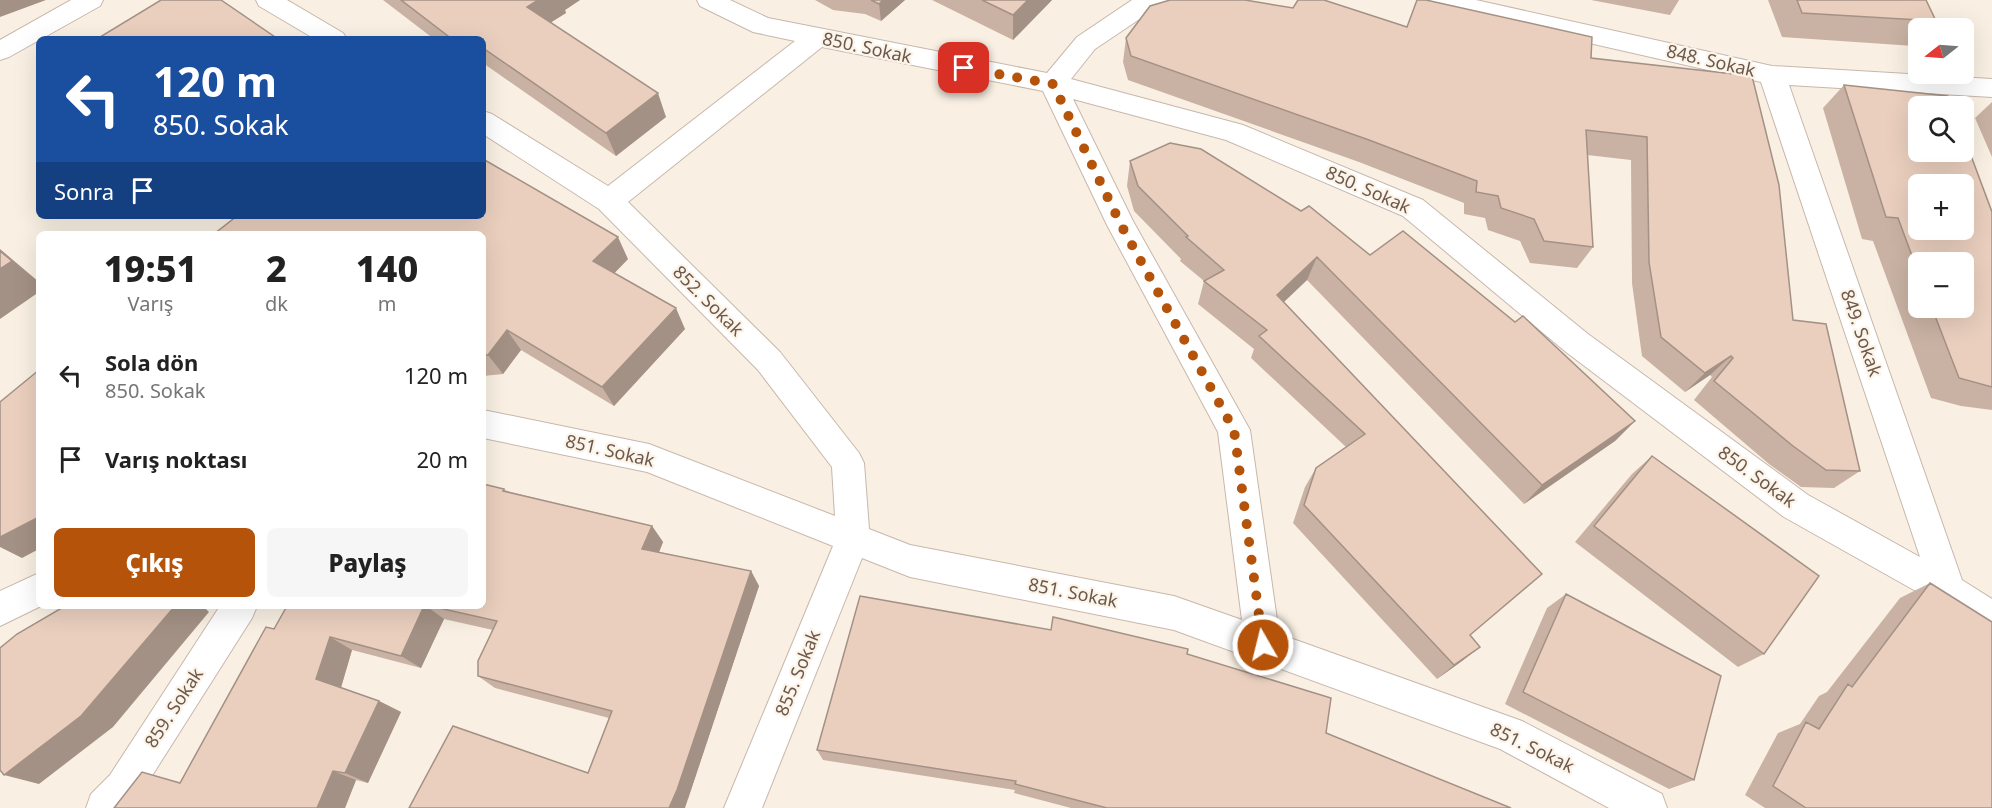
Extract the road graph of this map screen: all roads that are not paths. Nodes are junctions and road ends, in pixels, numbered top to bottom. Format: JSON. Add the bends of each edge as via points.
{"nodes":[{"id":1,"x":91,"y":0,"type":"edge"},
{"id":2,"x":268,"y":0,"type":"edge"},
{"id":3,"x":709,"y":0,"type":"edge"},
{"id":4,"x":1160,"y":0,"type":"edge"},
{"id":5,"x":1434,"y":0,"type":"edge"},
{"id":6,"x":329,"y":36,"type":"edge"},
{"id":7,"x":818,"y":38,"type":"junction"},
{"id":8,"x":0,"y":51,"type":"edge"},
{"id":9,"x":1772,"y":75,"type":"junction"},
{"id":10,"x":1053,"y":84,"type":"junction"},
{"id":11,"x":1992,"y":88,"type":"edge"},
{"id":12,"x":486,"y":124,"type":"edge"},
{"id":13,"x":609,"y":201,"type":"junction"},
{"id":14,"x":486,"y":425,"type":"edge"},
{"id":15,"x":853,"y":538,"type":"junction"},
{"id":16,"x":36,"y":591,"type":"edge"},
{"id":17,"x":1949,"y":591,"type":"junction"},
{"id":18,"x":0,"y":609,"type":"edge"},
{"id":19,"x":238,"y":609,"type":"edge"},
{"id":20,"x":1992,"y":619,"type":"edge"},
{"id":21,"x":1263,"y":645,"type":"junction"},
{"id":22,"x":105,"y":808,"type":"edge"},
{"id":23,"x":744,"y":808,"type":"edge"},
{"id":24,"x":1648,"y":808,"type":"edge"}],
"edges":[{"from":1,"to":8,"type":"street"},
{"from":2,"to":6,"type":"street"},
{"from":3,"to":7,"type":"street","name":"850. Sokak","via":[[762,26]]},
{"from":4,"to":10,"type":"street","via":[[1141,6],[1086,43]]},
{"from":5,"to":9,"type":"street","name":"848. Sokak"},
{"from":7,"to":10,"type":"street","name":"850. Sokak"},
{"from":7,"to":13,"type":"street"},
{"from":9,"to":11,"type":"street","name":"848. Sokak"},
{"from":9,"to":17,"type":"street","name":"849. Sokak"},
{"from":10,"to":17,"type":"street","name":"850. Sokak","via":[[1233,132],[1413,208],[1577,343],[1796,506]]},
{"from":10,"to":21,"type":"street","via":[[1121,225],[1234,430]]},
{"from":12,"to":13,"type":"street","name":"852. Sokak"},
{"from":13,"to":15,"type":"street","name":"852. Sokak","via":[[769,361],[848,462]]},
{"from":14,"to":15,"type":"street","name":"851. Sokak","via":[[649,458]]},
{"from":15,"to":21,"type":"street","name":"851. Sokak","via":[[910,561],[1174,613]]},
{"from":15,"to":23,"type":"street","name":"855. Sokak"},
{"from":16,"to":18,"type":"street"},
{"from":17,"to":20,"type":"street","name":"850. Sokak"},
{"from":19,"to":22,"type":"street","name":"859. Sokak","via":[[123,788]]},
{"from":21,"to":24,"type":"street","name":"851. Sokak","via":[[1509,734]]}]}
